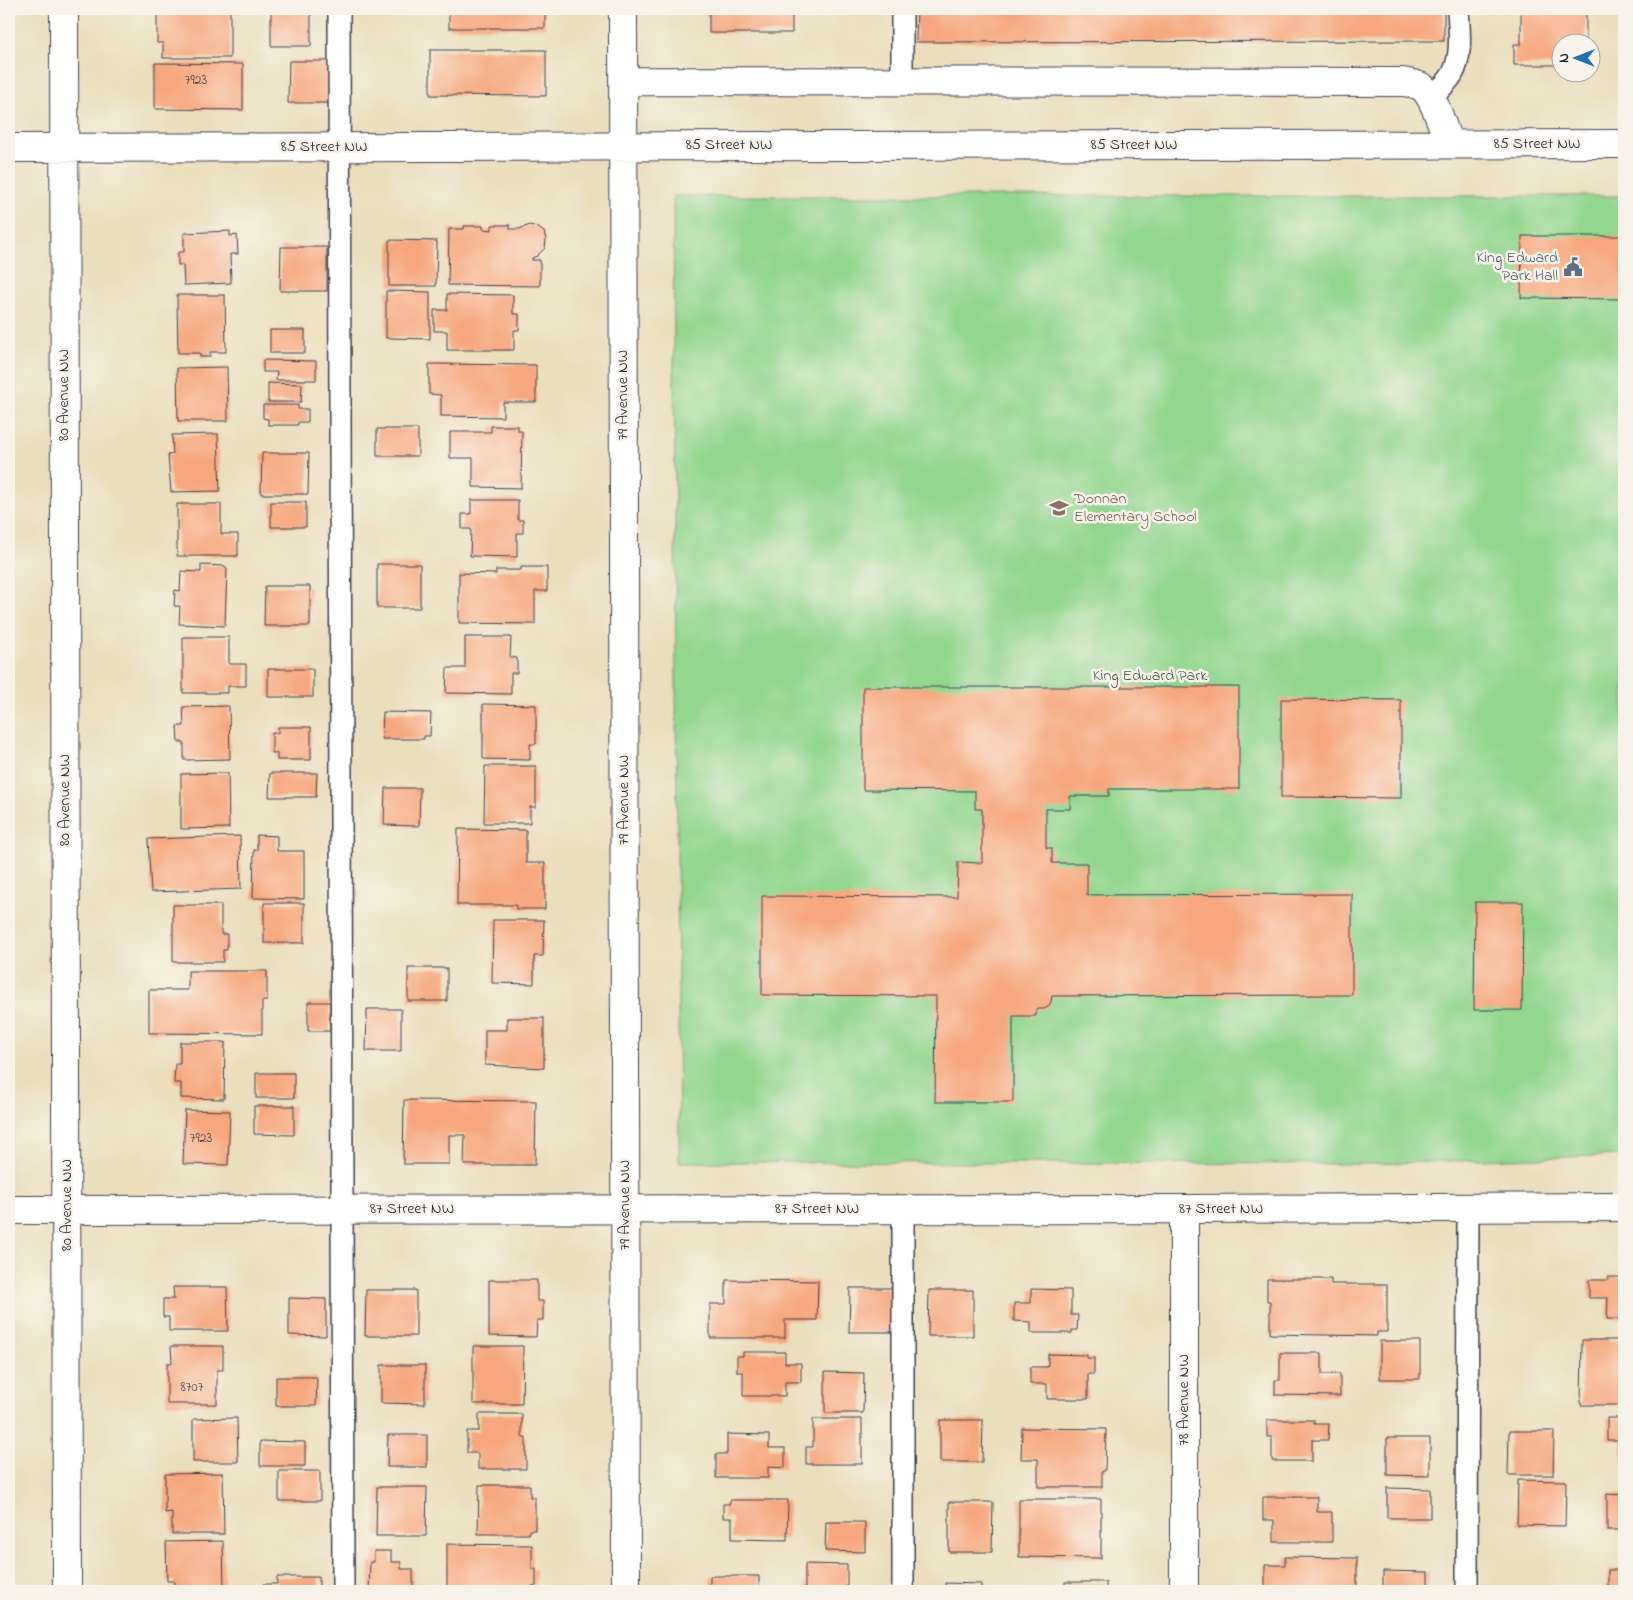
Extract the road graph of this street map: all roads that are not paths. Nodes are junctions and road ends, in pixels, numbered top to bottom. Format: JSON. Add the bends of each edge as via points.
{"nodes":[{"id":1,"x":64,"y":9,"type":"edge"},
{"id":2,"x":339,"y":9,"type":"edge"},
{"id":3,"x":623,"y":9,"type":"edge"},
{"id":4,"x":902,"y":9,"type":"edge"},
{"id":5,"x":1458,"y":9,"type":"edge"},
{"id":6,"x":623,"y":81,"type":"junction"},
{"id":7,"x":902,"y":81,"type":"junction"},
{"id":8,"x":1431,"y":98,"type":"junction"},
{"id":9,"x":1449,"y":144,"type":"junction"},
{"id":10,"x":1624,"y":144,"type":"edge"},
{"id":11,"x":623,"y":146,"type":"junction"},
{"id":12,"x":340,"y":147,"type":"junction"},
{"id":13,"x":9,"y":148,"type":"edge"},
{"id":14,"x":64,"y":148,"type":"junction"},
{"id":15,"x":1624,"y":1207,"type":"edge"},
{"id":16,"x":903,"y":1208,"type":"junction"},
{"id":17,"x":1468,"y":1208,"type":"junction"},
{"id":18,"x":625,"y":1209,"type":"junction"},
{"id":19,"x":1184,"y":1209,"type":"junction"},
{"id":20,"x":9,"y":1210,"type":"edge"},
{"id":21,"x":67,"y":1210,"type":"junction"},
{"id":22,"x":343,"y":1210,"type":"junction"},
{"id":23,"x":67,"y":1591,"type":"edge"},
{"id":24,"x":343,"y":1591,"type":"edge"},
{"id":25,"x":626,"y":1591,"type":"edge"},
{"id":26,"x":903,"y":1591,"type":"edge"},
{"id":27,"x":1184,"y":1591,"type":"edge"},
{"id":28,"x":1467,"y":1591,"type":"edge"}],
"edges":[{"from":1,"to":14,"type":"street","name":"80 Avenue NW"},
{"from":2,"to":12,"type":"lane"},
{"from":3,"to":6,"type":"street","name":"79 Avenue NW"},
{"from":4,"to":7,"type":"lane"},
{"from":5,"to":8,"type":"lane","via":[[1457,61],[1452,75]]},
{"from":6,"to":7,"type":"street"},
{"from":6,"to":11,"type":"street","name":"79 Avenue NW"},
{"from":7,"to":8,"type":"street","via":[[1403,82],[1421,86]]},
{"from":8,"to":9,"type":"street"},
{"from":9,"to":10,"type":"street","name":"85 Street NW"},
{"from":9,"to":11,"type":"street","name":"85 Street NW"},
{"from":11,"to":12,"type":"street","name":"85 Street NW"},
{"from":11,"to":18,"type":"street","name":"79 Avenue NW"},
{"from":12,"to":14,"type":"street","name":"85 Street NW"},
{"from":12,"to":22,"type":"lane"},
{"from":13,"to":14,"type":"street","name":"85 Street NW"},
{"from":14,"to":21,"type":"street","name":"80 Avenue NW"},
{"from":15,"to":17,"type":"street","name":"87 Street NW"},
{"from":16,"to":18,"type":"street","name":"87 Street NW"},
{"from":16,"to":19,"type":"street","name":"87 Street NW"},
{"from":16,"to":26,"type":"lane"},
{"from":17,"to":19,"type":"street","name":"87 Street NW"},
{"from":17,"to":28,"type":"lane"},
{"from":18,"to":22,"type":"street","name":"87 Street NW"},
{"from":18,"to":25,"type":"street","name":"79 Avenue NW"},
{"from":19,"to":27,"type":"street","name":"78 Avenue NW"},
{"from":20,"to":21,"type":"street","name":"87 Street NW"},
{"from":21,"to":22,"type":"street","name":"87 Street NW"},
{"from":21,"to":23,"type":"street","name":"80 Avenue NW"},
{"from":22,"to":24,"type":"lane"}]}
